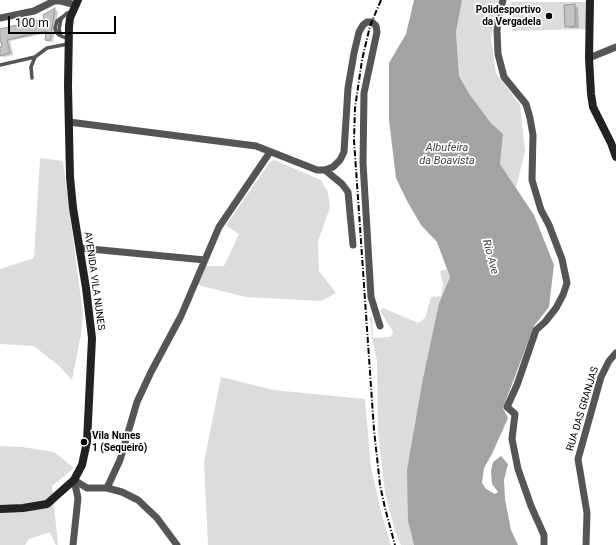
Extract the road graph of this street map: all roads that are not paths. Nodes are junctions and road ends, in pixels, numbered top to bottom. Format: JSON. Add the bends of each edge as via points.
{"nodes":[{"id":1,"x":503,"y":0,"type":"edge"},
{"id":2,"x":590,"y":0,"type":"edge"},
{"id":3,"x":76,"y":5,"type":"edge"},
{"id":4,"x":0,"y":18,"type":"edge"},
{"id":5,"x":66,"y":40,"type":"junction"},
{"id":6,"x":616,"y":47,"type":"edge"},
{"id":7,"x":35,"y":57,"type":"junction"},
{"id":8,"x":589,"y":58,"type":"junction"},
{"id":9,"x":0,"y":65,"type":"edge"},
{"id":10,"x":32,"y":78,"type":"dead end"},
{"id":11,"x":69,"y":122,"type":"junction"},
{"id":12,"x":270,"y":152,"type":"junction"},
{"id":13,"x":616,"y":157,"type":"edge"},
{"id":14,"x":325,"y":170,"type":"junction"},
{"id":15,"x":353,"y":245,"type":"dead end"},
{"id":16,"x":80,"y":248,"type":"junction"},
{"id":17,"x":205,"y":260,"type":"junction"},
{"id":18,"x":380,"y":326,"type":"dead end"},
{"id":19,"x":616,"y":353,"type":"edge"},
{"id":20,"x":74,"y":480,"type":"junction"},
{"id":21,"x":107,"y":488,"type":"junction"},
{"id":22,"x":0,"y":508,"type":"edge"},
{"id":23,"x":73,"y":545,"type":"edge"},
{"id":24,"x":177,"y":545,"type":"edge"},
{"id":25,"x":544,"y":545,"type":"edge"},
{"id":26,"x":586,"y":545,"type":"edge"}],
"edges":[{"from":1,"to":25,"type":"street","via":[[498,19],[498,54],[504,77],[526,104],[533,135],[532,180],[541,210],[562,259],[567,284],[556,308],[536,330],[507,407],[515,414],[512,439],[518,469],[544,535]]},
{"from":2,"to":8,"type":"street"},
{"from":3,"to":4,"type":"street","via":[[54,1],[34,11]]},
{"from":3,"to":5,"type":"street","name":"AVENIDA VILA NUNES","via":[[70,18]]},
{"from":3,"to":5,"type":"lane","via":[[61,19],[59,29]]},
{"from":5,"to":7,"type":"lane","via":[[47,48]]},
{"from":5,"to":11,"type":"street","name":"AVENIDA VILA NUNES"},
{"from":6,"to":8,"type":"street"},
{"from":7,"to":9,"type":"lane"},
{"from":7,"to":10,"type":"lane"},
{"from":8,"to":13,"type":"street","via":[[593,107]]},
{"from":11,"to":12,"type":"street","via":[[256,146]]},
{"from":11,"to":16,"type":"street","name":"AVENIDA VILA NUNES","via":[[70,177]]},
{"from":12,"to":14,"type":"street","via":[[317,170]]},
{"from":12,"to":17,"type":"street","via":[[219,227]]},
{"from":14,"to":15,"type":"street","via":[[348,192]]},
{"from":14,"to":18,"type":"street","via":[[333,167],[344,152],[348,88],[354,53],[363,25],[372,22],[377,32],[364,93],[364,163],[371,296]]},
{"from":16,"to":17,"type":"street"},
{"from":16,"to":20,"type":"street","name":"AVENIDA VILA NUNES","via":[[92,338],[87,442],[82,465]]},
{"from":17,"to":21,"type":"street","via":[[181,316],[150,372],[120,460]]},
{"from":19,"to":26,"type":"street","name":"RUA DAS GRANJAS","via":[[601,377],[578,459],[587,513]]},
{"from":20,"to":21,"type":"street","via":[[87,488]]},
{"from":20,"to":22,"type":"street","name":"AVENIDA VILA NUNES","via":[[47,504],[24,508]]},
{"from":20,"to":23,"type":"street","via":[[78,498]]},
{"from":21,"to":24,"type":"street","via":[[138,500],[158,518]]}]}
